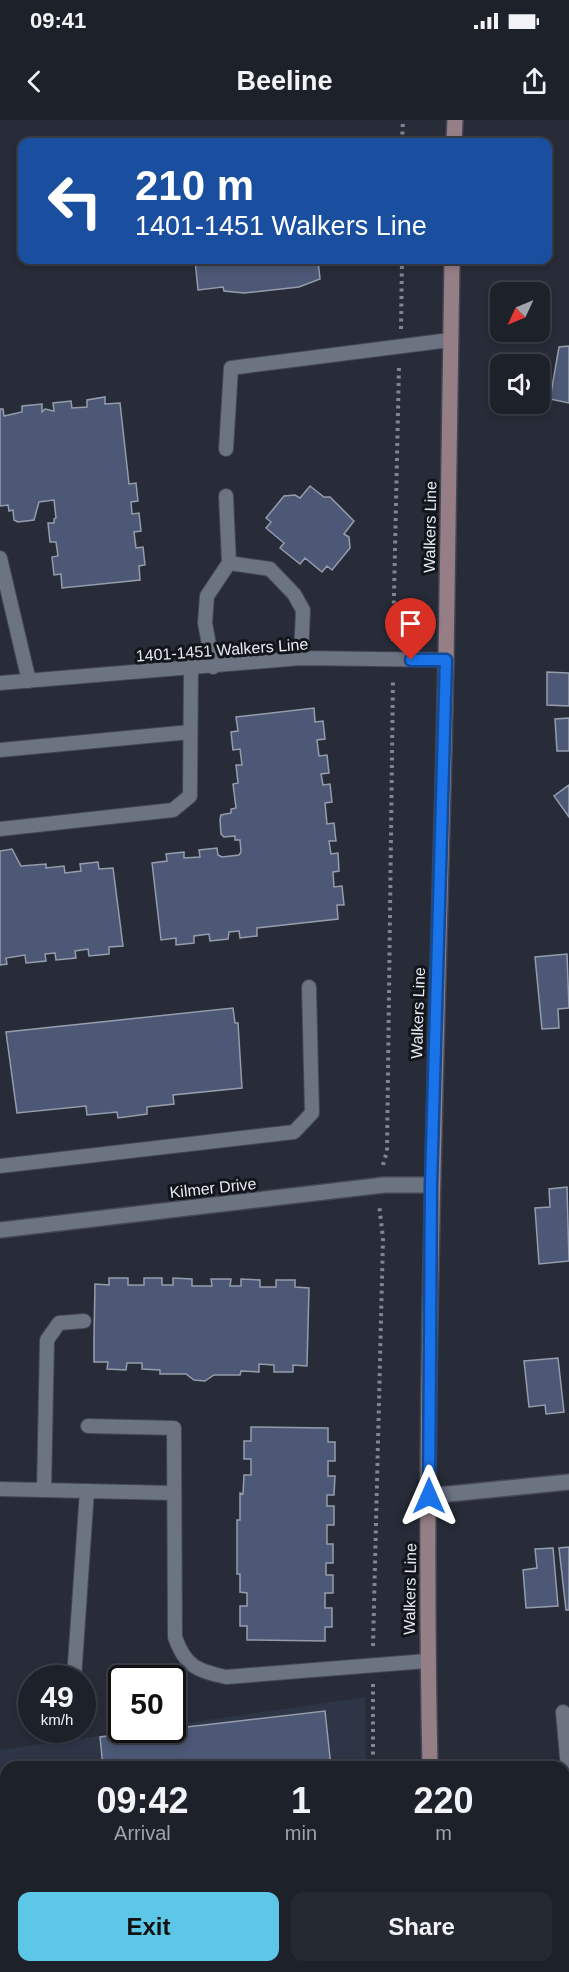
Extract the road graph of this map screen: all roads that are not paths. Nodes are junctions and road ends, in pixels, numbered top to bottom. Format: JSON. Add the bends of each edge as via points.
{"nodes":[{"id":1,"x":455,"y":120,"type":"edge"},
{"id":2,"x":454,"y":138,"type":"edge"},
{"id":3,"x":452,"y":264,"type":"edge"},
{"id":4,"x":450,"y":340,"type":"junction"},
{"id":5,"x":226,"y":449,"type":"dead end"},
{"id":6,"x":226,"y":496,"type":"dead end"},
{"id":7,"x":0,"y":558,"type":"edge"},
{"id":8,"x":229,"y":563,"type":"junction"},
{"id":9,"x":7,"y":617,"type":"edge"},
{"id":10,"x":301,"y":658,"type":"junction"},
{"id":11,"x":446,"y":660,"type":"junction"},
{"id":12,"x":213,"y":667,"type":"junction"},
{"id":13,"x":191,"y":669,"type":"junction"},
{"id":14,"x":29,"y":681,"type":"junction"},
{"id":15,"x":0,"y":683,"type":"edge"},
{"id":16,"x":190,"y":732,"type":"junction"},
{"id":17,"x":0,"y":750,"type":"edge"},
{"id":18,"x":0,"y":829,"type":"edge"},
{"id":19,"x":309,"y":987,"type":"dead end"},
{"id":20,"x":0,"y":1166,"type":"edge"},
{"id":21,"x":431,"y":1185,"type":"junction"},
{"id":22,"x":0,"y":1230,"type":"edge"},
{"id":23,"x":84,"y":1321,"type":"dead end"},
{"id":24,"x":88,"y":1426,"type":"dead end"},
{"id":25,"x":569,"y":1482,"type":"edge"},
{"id":26,"x":0,"y":1489,"type":"edge"},
{"id":27,"x":44,"y":1490,"type":"junction"},
{"id":28,"x":87,"y":1491,"type":"junction"},
{"id":29,"x":173,"y":1493,"type":"junction"},
{"id":30,"x":429,"y":1496,"type":"junction"},
{"id":31,"x":427,"y":1661,"type":"junction"},
{"id":32,"x":75,"y":1665,"type":"edge"},
{"id":33,"x":563,"y":1712,"type":"dead end"},
{"id":34,"x":430,"y":1761,"type":"edge"},
{"id":35,"x":567,"y":1761,"type":"edge"}],
"edges":[{"from":1,"to":2,"type":"main road"},
{"from":3,"to":4,"type":"main road","name":"Walkers Line"},
{"from":4,"to":5,"type":"lane","via":[[231,368]]},
{"from":4,"to":11,"type":"main road","name":"Walkers Line"},
{"from":6,"to":8,"type":"lane"},
{"from":7,"to":9,"type":"lane"},
{"from":8,"to":10,"type":"lane","via":[[270,569],[294,594],[303,610]]},
{"from":8,"to":12,"type":"lane","via":[[207,596],[205,623]]},
{"from":9,"to":14,"type":"lane"},
{"from":10,"to":11,"type":"lane","name":"1401-1451 Walkers Line"},
{"from":10,"to":12,"type":"lane","name":"1401-1451 Walkers Line"},
{"from":11,"to":21,"type":"main road","name":"Walkers Line"},
{"from":12,"to":13,"type":"lane","name":"1401-1451 Walkers Line"},
{"from":13,"to":14,"type":"lane","name":"1401-1451 Walkers Line"},
{"from":13,"to":16,"type":"lane"},
{"from":14,"to":15,"type":"lane","name":"1401-1451 Walkers Line"},
{"from":16,"to":17,"type":"lane"},
{"from":16,"to":18,"type":"lane","via":[[190,796],[173,810]]},
{"from":19,"to":20,"type":"lane","via":[[312,1113],[294,1132]]},
{"from":21,"to":22,"type":"street","name":"Kilmer Drive","via":[[376,1186]]},
{"from":21,"to":30,"type":"main road","name":"Walkers Line"},
{"from":23,"to":27,"type":"lane","via":[[59,1323],[47,1340]]},
{"from":24,"to":29,"type":"lane","via":[[174,1428]]},
{"from":25,"to":30,"type":"street"},
{"from":26,"to":27,"type":"lane"},
{"from":27,"to":28,"type":"lane"},
{"from":28,"to":29,"type":"lane"},
{"from":28,"to":32,"type":"lane"},
{"from":29,"to":31,"type":"lane","via":[[175,1637],[189,1664],[226,1677]]},
{"from":30,"to":31,"type":"main road","name":"Walkers Line"},
{"from":31,"to":34,"type":"main road","name":"Walkers Line"},
{"from":33,"to":35,"type":"lane"}]}
